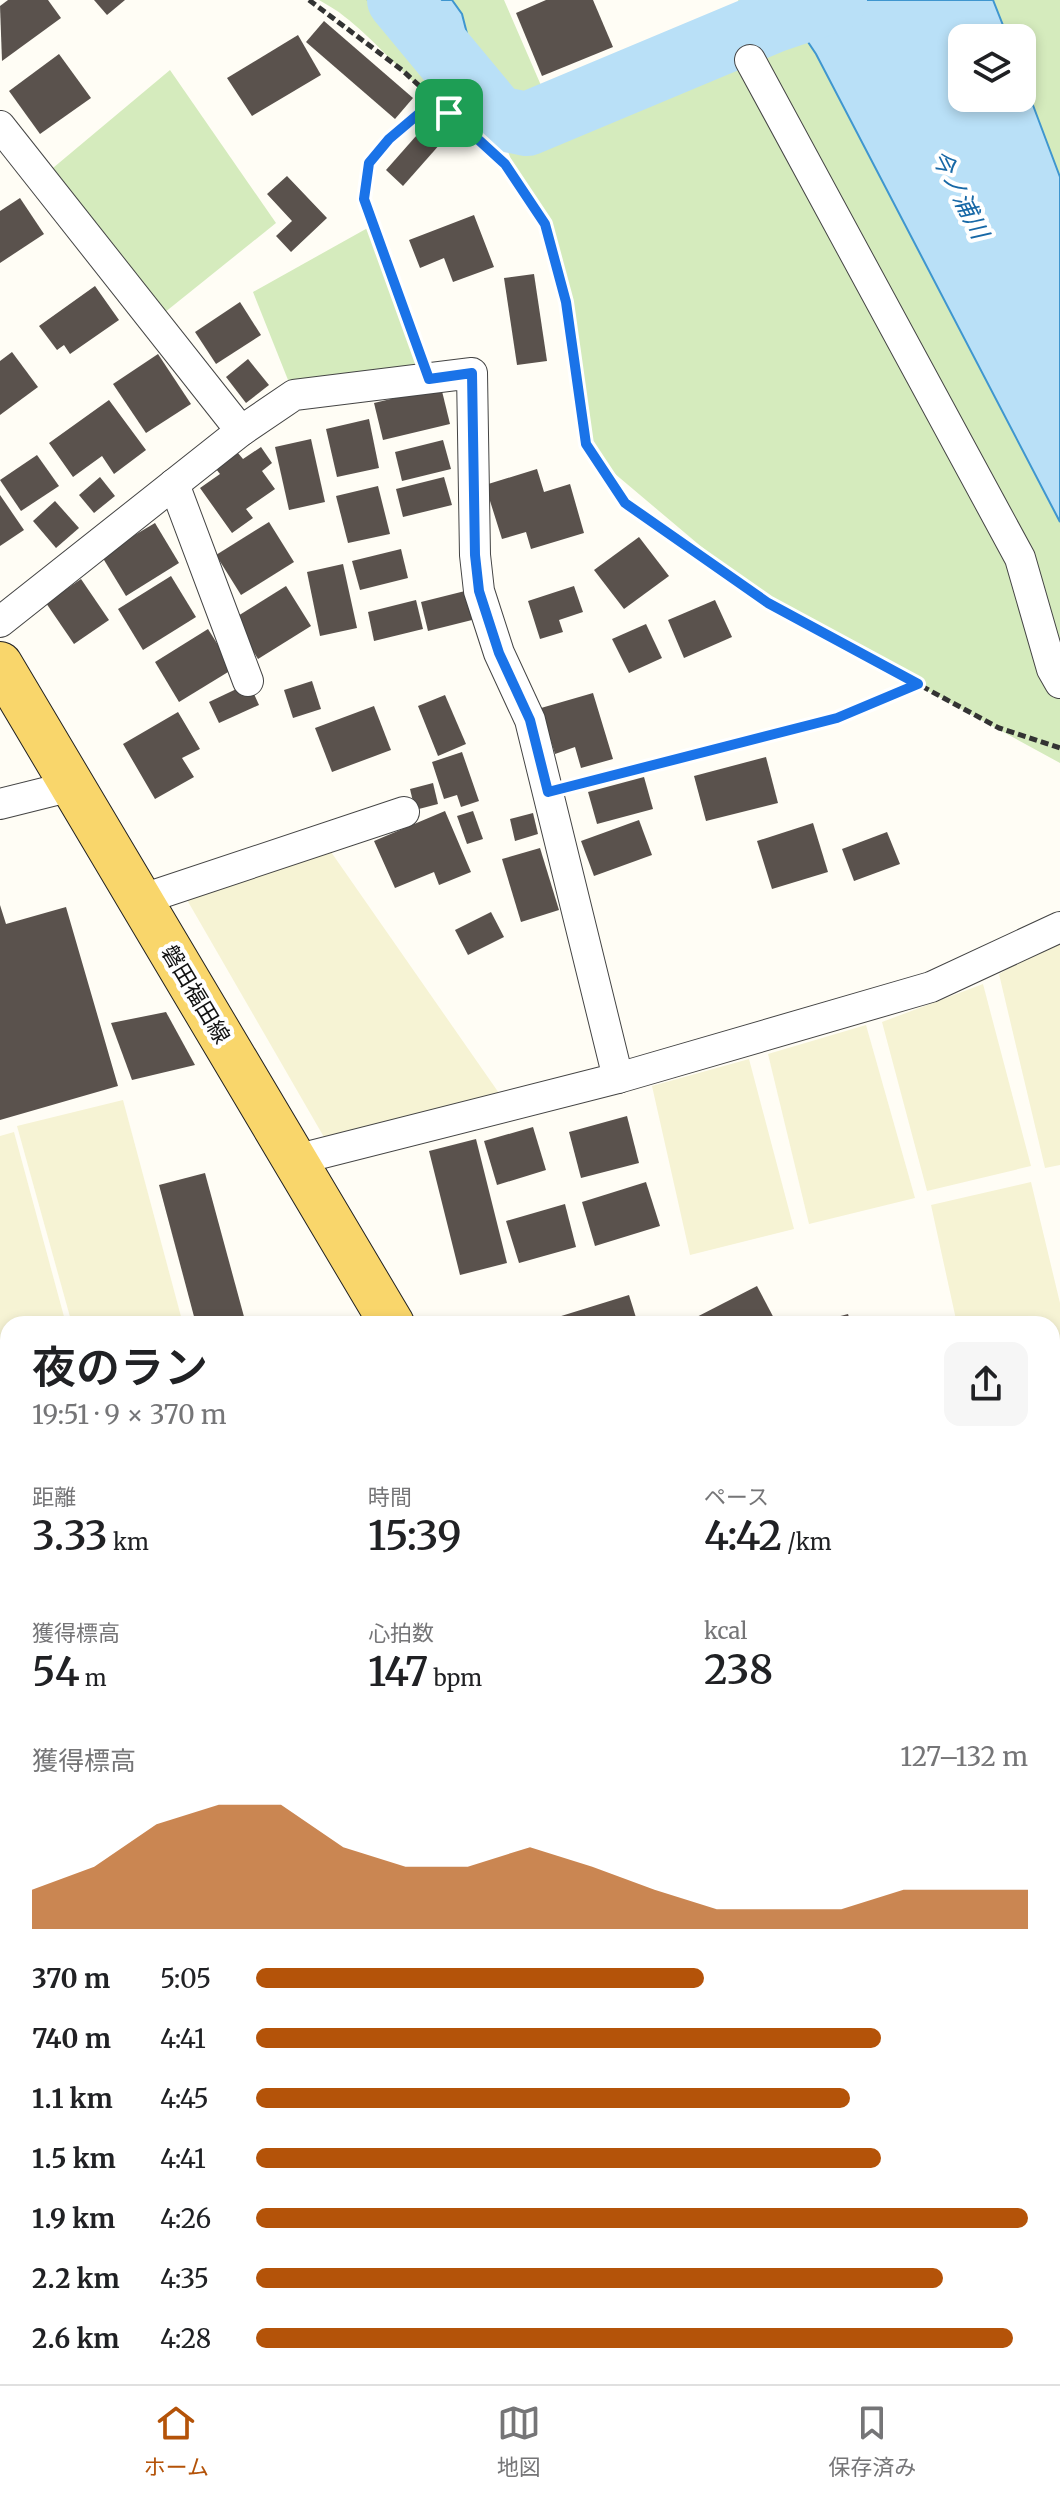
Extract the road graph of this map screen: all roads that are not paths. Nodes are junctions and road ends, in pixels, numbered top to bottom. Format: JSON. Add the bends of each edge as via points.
{"nodes":[{"id":1,"x":750,"y":60,"type":"dead end"},
{"id":2,"x":0,"y":126,"type":"edge"},
{"id":3,"x":241,"y":431,"type":"junction"},
{"id":4,"x":174,"y":484,"type":"junction"},
{"id":5,"x":0,"y":622,"type":"edge"},
{"id":6,"x":0,"y":664,"type":"edge"},
{"id":7,"x":248,"y":681,"type":"dead end"},
{"id":8,"x":1060,"y":683,"type":"edge"},
{"id":9,"x":72,"y":786,"type":"junction"},
{"id":10,"x":0,"y":804,"type":"edge"},
{"id":11,"x":404,"y":812,"type":"dead end"},
{"id":12,"x":140,"y":900,"type":"junction"},
{"id":13,"x":1060,"y":927,"type":"edge"},
{"id":14,"x":618,"y":1078,"type":"junction"},
{"id":15,"x":295,"y":1160,"type":"junction"},
{"id":16,"x":387,"y":1316,"type":"edge"}],
"edges":[{"from":1,"to":8,"type":"street","via":[[1020,558]]},
{"from":2,"to":3,"type":"street"},
{"from":3,"to":4,"type":"street"},
{"from":3,"to":14,"type":"street","via":[[294,395],[472,373],[479,591],[499,653],[530,720]]},
{"from":4,"to":5,"type":"street"},
{"from":4,"to":7,"type":"street"},
{"from":6,"to":9,"type":"main road","name":"磐田福田線"},
{"from":9,"to":10,"type":"street"},
{"from":9,"to":12,"type":"main road","name":"磐田福田線"},
{"from":11,"to":12,"type":"street"},
{"from":12,"to":15,"type":"main road","name":"磐田福田線"},
{"from":13,"to":14,"type":"street","via":[[931,987]]},
{"from":14,"to":15,"type":"street"},
{"from":15,"to":16,"type":"main road","name":"磐田福田線"}]}
